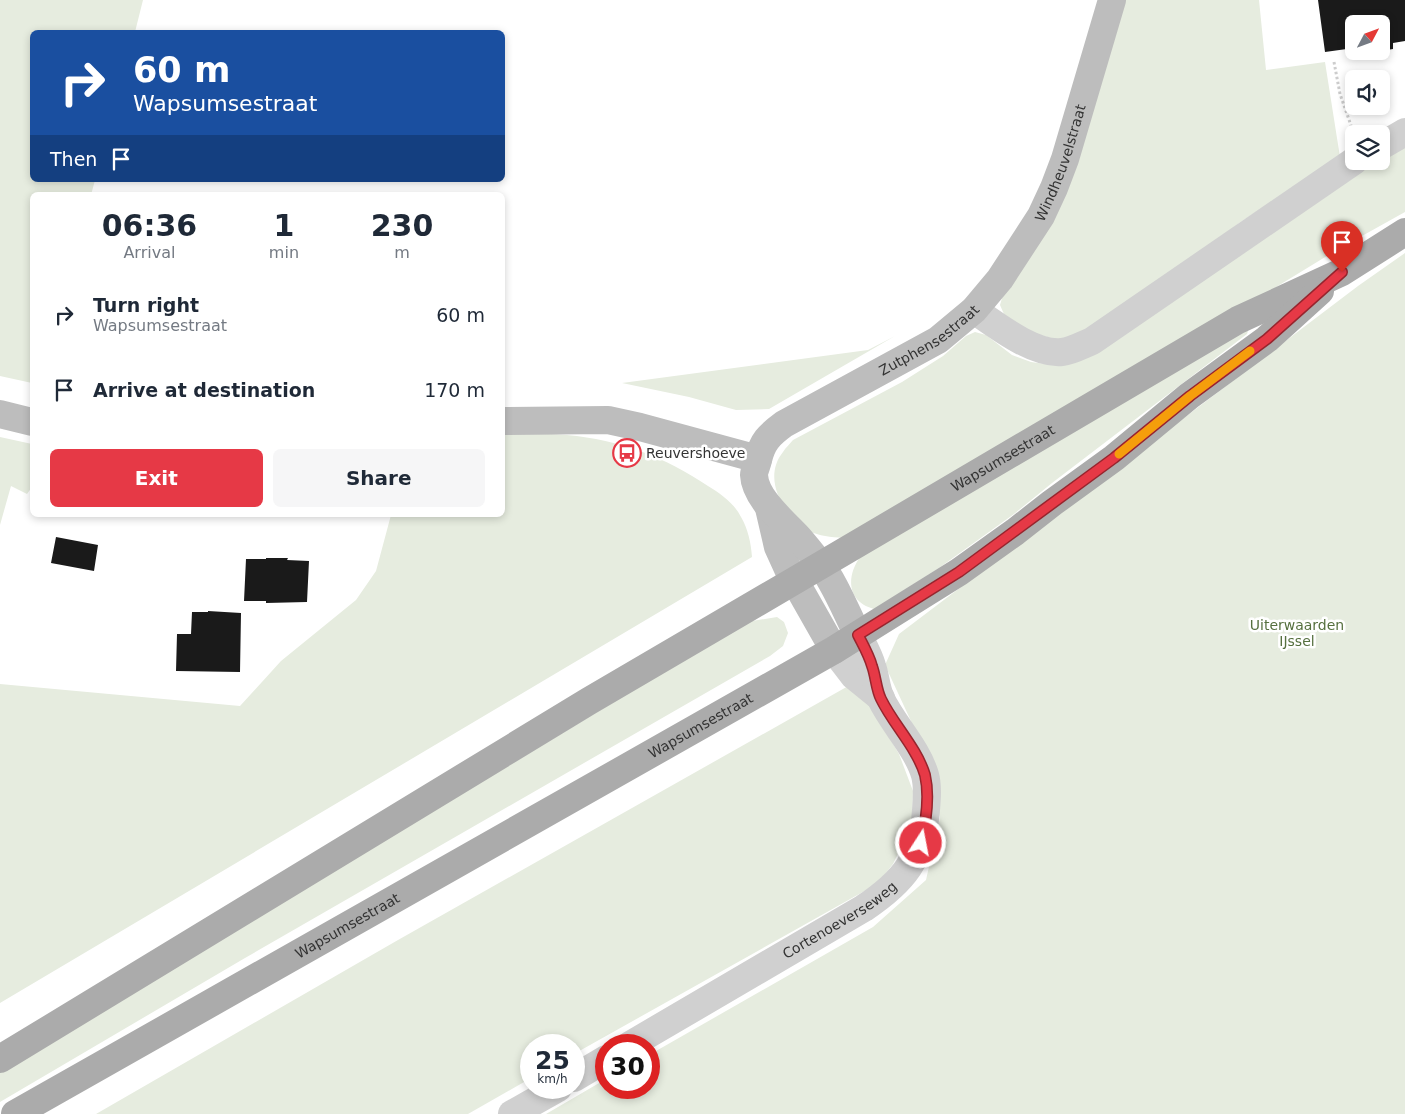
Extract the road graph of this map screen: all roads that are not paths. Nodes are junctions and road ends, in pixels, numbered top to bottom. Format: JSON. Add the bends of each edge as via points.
{"nodes":[{"id":1,"x":1112,"y":0,"type":"edge"},
{"id":2,"x":1405,"y":132,"type":"edge"},
{"id":3,"x":1390,"y":141,"type":"edge"},
{"id":4,"x":1345,"y":167,"type":"edge"},
{"id":5,"x":1405,"y":232,"type":"edge"},
{"id":6,"x":1342,"y":272,"type":"junction"},
{"id":7,"x":974,"y":310,"type":"junction"},
{"id":8,"x":0,"y":414,"type":"edge"},
{"id":9,"x":505,"y":421,"type":"edge"},
{"id":10,"x":30,"y":422,"type":"edge"},
{"id":11,"x":758,"y":458,"type":"junction"},
{"id":12,"x":769,"y":508,"type":"junction"},
{"id":13,"x":821,"y":566,"type":"junction"},
{"id":14,"x":794,"y":582,"type":"junction"},
{"id":15,"x":858,"y":635,"type":"junction"},
{"id":16,"x":834,"y":650,"type":"junction"},
{"id":17,"x":881,"y":698,"type":"junction"},
{"id":18,"x":649,"y":1034,"type":"edge"},
{"id":19,"x":0,"y":1058,"type":"edge"},
{"id":20,"x":539,"y":1099,"type":"edge"},
{"id":21,"x":15,"y":1114,"type":"edge"},
{"id":22,"x":512,"y":1114,"type":"edge"}],
"edges":[{"from":1,"to":7,"type":"street","name":"Windheuvelstraat","via":[[1054,188],[1022,246]]},
{"from":2,"to":3,"type":"street"},
{"from":4,"to":7,"type":"street","name":"Zutphensestraat","via":[[1092,341],[1076,348],[1062,352],[1043,350]]},
{"from":5,"to":6,"type":"main road","name":"Wapsumsestraat"},
{"from":6,"to":13,"type":"main road","name":"Wapsumsestraat","via":[[1238,320]]},
{"from":6,"to":15,"type":"main road","name":"Wapsumsestraat","via":[[1267,339],[1114,458],[959,572]]},
{"from":7,"to":11,"type":"street","name":"Zutphensestraat","via":[[938,340],[784,424],[765,441]]},
{"from":8,"to":10,"type":"street"},
{"from":9,"to":11,"type":"street","via":[[608,420]]},
{"from":11,"to":12,"type":"street","name":"Cortenoeverseweg","via":[[754,474],[756,485]]},
{"from":12,"to":13,"type":"street","name":"Cortenoeverseweg"},
{"from":12,"to":14,"type":"street","name":"Cortenoeverseweg","via":[[778,547]]},
{"from":13,"to":14,"type":"main road","name":"Wapsumsestraat"},
{"from":13,"to":15,"type":"street","name":"Cortenoeverseweg"},
{"from":14,"to":16,"type":"street","name":"Cortenoeverseweg"},
{"from":14,"to":19,"type":"main road","name":"Wapsumsestraat","via":[[589,701]]},
{"from":15,"to":16,"type":"main road","name":"Wapsumsestraat"},
{"from":15,"to":17,"type":"street","name":"Cortenoeverseweg","via":[[872,664]]},
{"from":16,"to":17,"type":"street","name":"Cortenoeverseweg","via":[[854,676]]},
{"from":16,"to":21,"type":"main road","name":"Wapsumsestraat"},
{"from":17,"to":18,"type":"street","name":"Cortenoeverseweg","via":[[925,775],[925,826],[921,843],[902,878],[864,908]]},
{"from":20,"to":22,"type":"street"}]}
